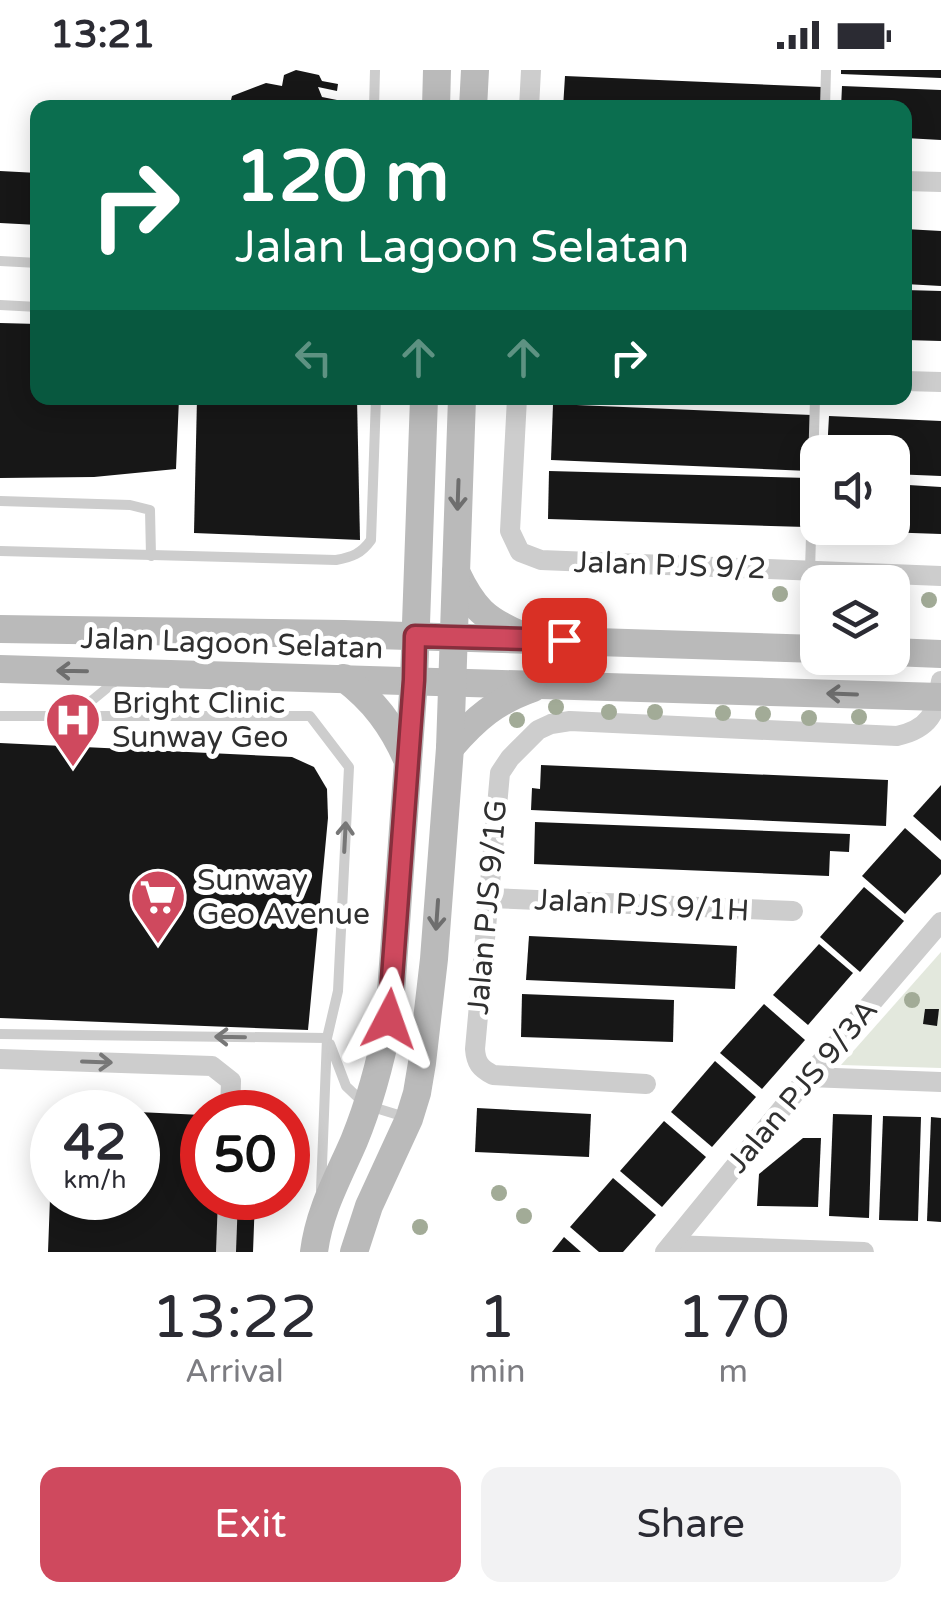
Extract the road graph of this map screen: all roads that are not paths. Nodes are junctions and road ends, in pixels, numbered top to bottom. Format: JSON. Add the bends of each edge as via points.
{"nodes":[{"id":1,"x":375,"y":70,"type":"edge"},
{"id":2,"x":437,"y":70,"type":"edge"},
{"id":3,"x":475,"y":70,"type":"edge"},
{"id":4,"x":531,"y":70,"type":"edge"},
{"id":5,"x":826,"y":70,"type":"edge"},
{"id":6,"x":374,"y":100,"type":"edge"},
{"id":7,"x":436,"y":100,"type":"edge"},
{"id":8,"x":473,"y":100,"type":"edge"},
{"id":9,"x":530,"y":100,"type":"edge"},
{"id":10,"x":825,"y":100,"type":"edge"},
{"id":11,"x":912,"y":180,"type":"edge"},
{"id":12,"x":941,"y":182,"type":"edge"},
{"id":13,"x":0,"y":262,"type":"edge"},
{"id":14,"x":30,"y":263,"type":"edge"},
{"id":15,"x":0,"y":306,"type":"edge"},
{"id":16,"x":30,"y":307,"type":"edge"},
{"id":17,"x":912,"y":380,"type":"edge"},
{"id":18,"x":941,"y":382,"type":"edge"},
{"id":19,"x":376,"y":405,"type":"edge"},
{"id":20,"x":424,"y":405,"type":"edge"},
{"id":21,"x":462,"y":405,"type":"edge"},
{"id":22,"x":517,"y":405,"type":"edge"},
{"id":23,"x":815,"y":405,"type":"edge"},
{"id":24,"x":0,"y":501,"type":"edge"},
{"id":25,"x":0,"y":552,"type":"edge"},
{"id":26,"x":150,"y":556,"type":"junction"},
{"id":27,"x":810,"y":565,"type":"edge"},
{"id":28,"x":455,"y":570,"type":"junction"},
{"id":29,"x":417,"y":571,"type":"junction"},
{"id":30,"x":800,"y":571,"type":"edge"},
{"id":31,"x":910,"y":575,"type":"edge"},
{"id":32,"x":941,"y":576,"type":"edge"},
{"id":33,"x":0,"y":629,"type":"edge"},
{"id":34,"x":344,"y":634,"type":"junction"},
{"id":35,"x":415,"y":636,"type":"junction"},
{"id":36,"x":452,"y":637,"type":"junction"},
{"id":37,"x":531,"y":639,"type":"junction"},
{"id":38,"x":800,"y":649,"type":"edge"},
{"id":39,"x":910,"y":653,"type":"edge"},
{"id":40,"x":941,"y":654,"type":"edge"},
{"id":41,"x":0,"y":669,"type":"edge"},
{"id":42,"x":126,"y":672,"type":"junction"},
{"id":43,"x":344,"y":678,"type":"junction"},
{"id":44,"x":414,"y":680,"type":"junction"},
{"id":45,"x":454,"y":682,"type":"junction"},
{"id":46,"x":544,"y":684,"type":"junction"},
{"id":47,"x":940,"y":692,"type":"edge"},
{"id":48,"x":0,"y":716,"type":"edge"},
{"id":49,"x":72,"y":717,"type":"junction"},
{"id":50,"x":450,"y":748,"type":"junction"},
{"id":51,"x":408,"y":760,"type":"junction"},
{"id":52,"x":490,"y":898,"type":"junction"},
{"id":53,"x":794,"y":911,"type":"dead end"},
{"id":54,"x":941,"y":922,"type":"edge"},
{"id":55,"x":0,"y":1034,"type":"edge"},
{"id":56,"x":328,"y":1038,"type":"junction"},
{"id":57,"x":0,"y":1059,"type":"edge"},
{"id":58,"x":808,"y":1077,"type":"junction"},
{"id":59,"x":941,"y":1082,"type":"edge"},
{"id":60,"x":646,"y":1084,"type":"dead end"},
{"id":61,"x":231,"y":1090,"type":"edge"},
{"id":62,"x":366,"y":1104,"type":"junction"},
{"id":63,"x":409,"y":1118,"type":"junction"},
{"id":64,"x":320,"y":1219,"type":"junction"},
{"id":65,"x":227,"y":1220,"type":"edge"},
{"id":66,"x":668,"y":1248,"type":"edge"},
{"id":67,"x":226,"y":1252,"type":"edge"},
{"id":68,"x":314,"y":1252,"type":"edge"},
{"id":69,"x":354,"y":1252,"type":"edge"},
{"id":70,"x":864,"y":1252,"type":"edge"}],
"edges":[{"from":1,"to":6,"type":"lane"},
{"from":2,"to":7,"type":"main road"},
{"from":3,"to":8,"type":"main road"},
{"from":4,"to":9,"type":"street"},
{"from":5,"to":10,"type":"lane"},
{"from":11,"to":12,"type":"street"},
{"from":13,"to":14,"type":"lane"},
{"from":15,"to":16,"type":"lane"},
{"from":17,"to":18,"type":"street"},
{"from":19,"to":26,"type":"lane","via":[[371,540],[362,552],[336,560]]},
{"from":20,"to":29,"type":"main road"},
{"from":21,"to":28,"type":"main road","one_way":true},
{"from":22,"to":30,"type":"street","name":"Jalan PJS 9/2","via":[[510,531],[520,552],[541,560]]},
{"from":23,"to":27,"type":"lane"},
{"from":24,"to":26,"type":"lane","via":[[150,510]]},
{"from":25,"to":26,"type":"lane"},
{"from":28,"to":36,"type":"main road"},
{"from":28,"to":37,"type":"main road","via":[[475,607]]},
{"from":29,"to":34,"type":"main road","via":[[394,613]]},
{"from":29,"to":35,"type":"main road"},
{"from":31,"to":32,"type":"street","name":"Jalan PJS 9/2"},
{"from":33,"to":34,"type":"main road","name":"Jalan Lagoon Selatan"},
{"from":34,"to":35,"type":"main road","name":"Jalan Lagoon Selatan"},
{"from":35,"to":36,"type":"main road","name":"Jalan Lagoon Selatan"},
{"from":35,"to":44,"type":"main road"},
{"from":36,"to":37,"type":"main road","name":"Jalan Lagoon Selatan"},
{"from":36,"to":45,"type":"main road"},
{"from":37,"to":38,"type":"main road","name":"Jalan Lagoon Selatan"},
{"from":39,"to":40,"type":"main road"},
{"from":42,"to":41,"type":"main road","name":"Jalan Lagoon Selatan","one_way":true},
{"from":42,"to":43,"type":"main road","name":"Jalan Lagoon Selatan"},
{"from":42,"to":49,"type":"lane"},
{"from":43,"to":44,"type":"main road","name":"Jalan Lagoon Selatan"},
{"from":43,"to":51,"type":"main road","via":[[380,710]]},
{"from":44,"to":45,"type":"main road","name":"Jalan Lagoon Selatan"},
{"from":44,"to":51,"type":"main road"},
{"from":45,"to":46,"type":"main road","name":"Jalan Lagoon Selatan"},
{"from":45,"to":50,"type":"main road"},
{"from":47,"to":46,"type":"main road","name":"Jalan Lagoon Selatan","one_way":true},
{"from":46,"to":50,"type":"main road","via":[[504,698]]},
{"from":47,"to":52,"type":"street","name":"Jalan PJS 9/1G","via":[[928,722],[896,736],[570,721],[538,730],[500,773]]},
{"from":48,"to":49,"type":"lane"},
{"from":56,"to":49,"type":"lane","one_way":true,"via":[[338,991],[348,766],[310,716]]},
{"from":50,"to":63,"type":"main road","one_way":true,"via":[[434,959]]},
{"from":51,"to":62,"type":"main road","via":[[389,1019]]},
{"from":52,"to":53,"type":"street","name":"Jalan PJS 9/1H"},
{"from":52,"to":60,"type":"street","name":"Jalan PJS 9/1G","via":[[474,1049],[482,1069]]},
{"from":54,"to":58,"type":"street","name":"Jalan PJS 9/3A"},
{"from":56,"to":55,"type":"lane","one_way":true},
{"from":56,"to":62,"type":"lane","via":[[346,1086]]},
{"from":56,"to":64,"type":"lane"},
{"from":57,"to":61,"type":"street","one_way":true,"via":[[212,1066],[231,1081]]},
{"from":58,"to":59,"type":"street"},
{"from":58,"to":66,"type":"street","name":"Jalan PJS 9/3A"},
{"from":62,"to":63,"type":"lane"},
{"from":62,"to":64,"type":"main road"},
{"from":63,"to":69,"type":"main road"},
{"from":64,"to":68,"type":"main road"},
{"from":65,"to":67,"type":"street"},
{"from":66,"to":70,"type":"street"}]}
